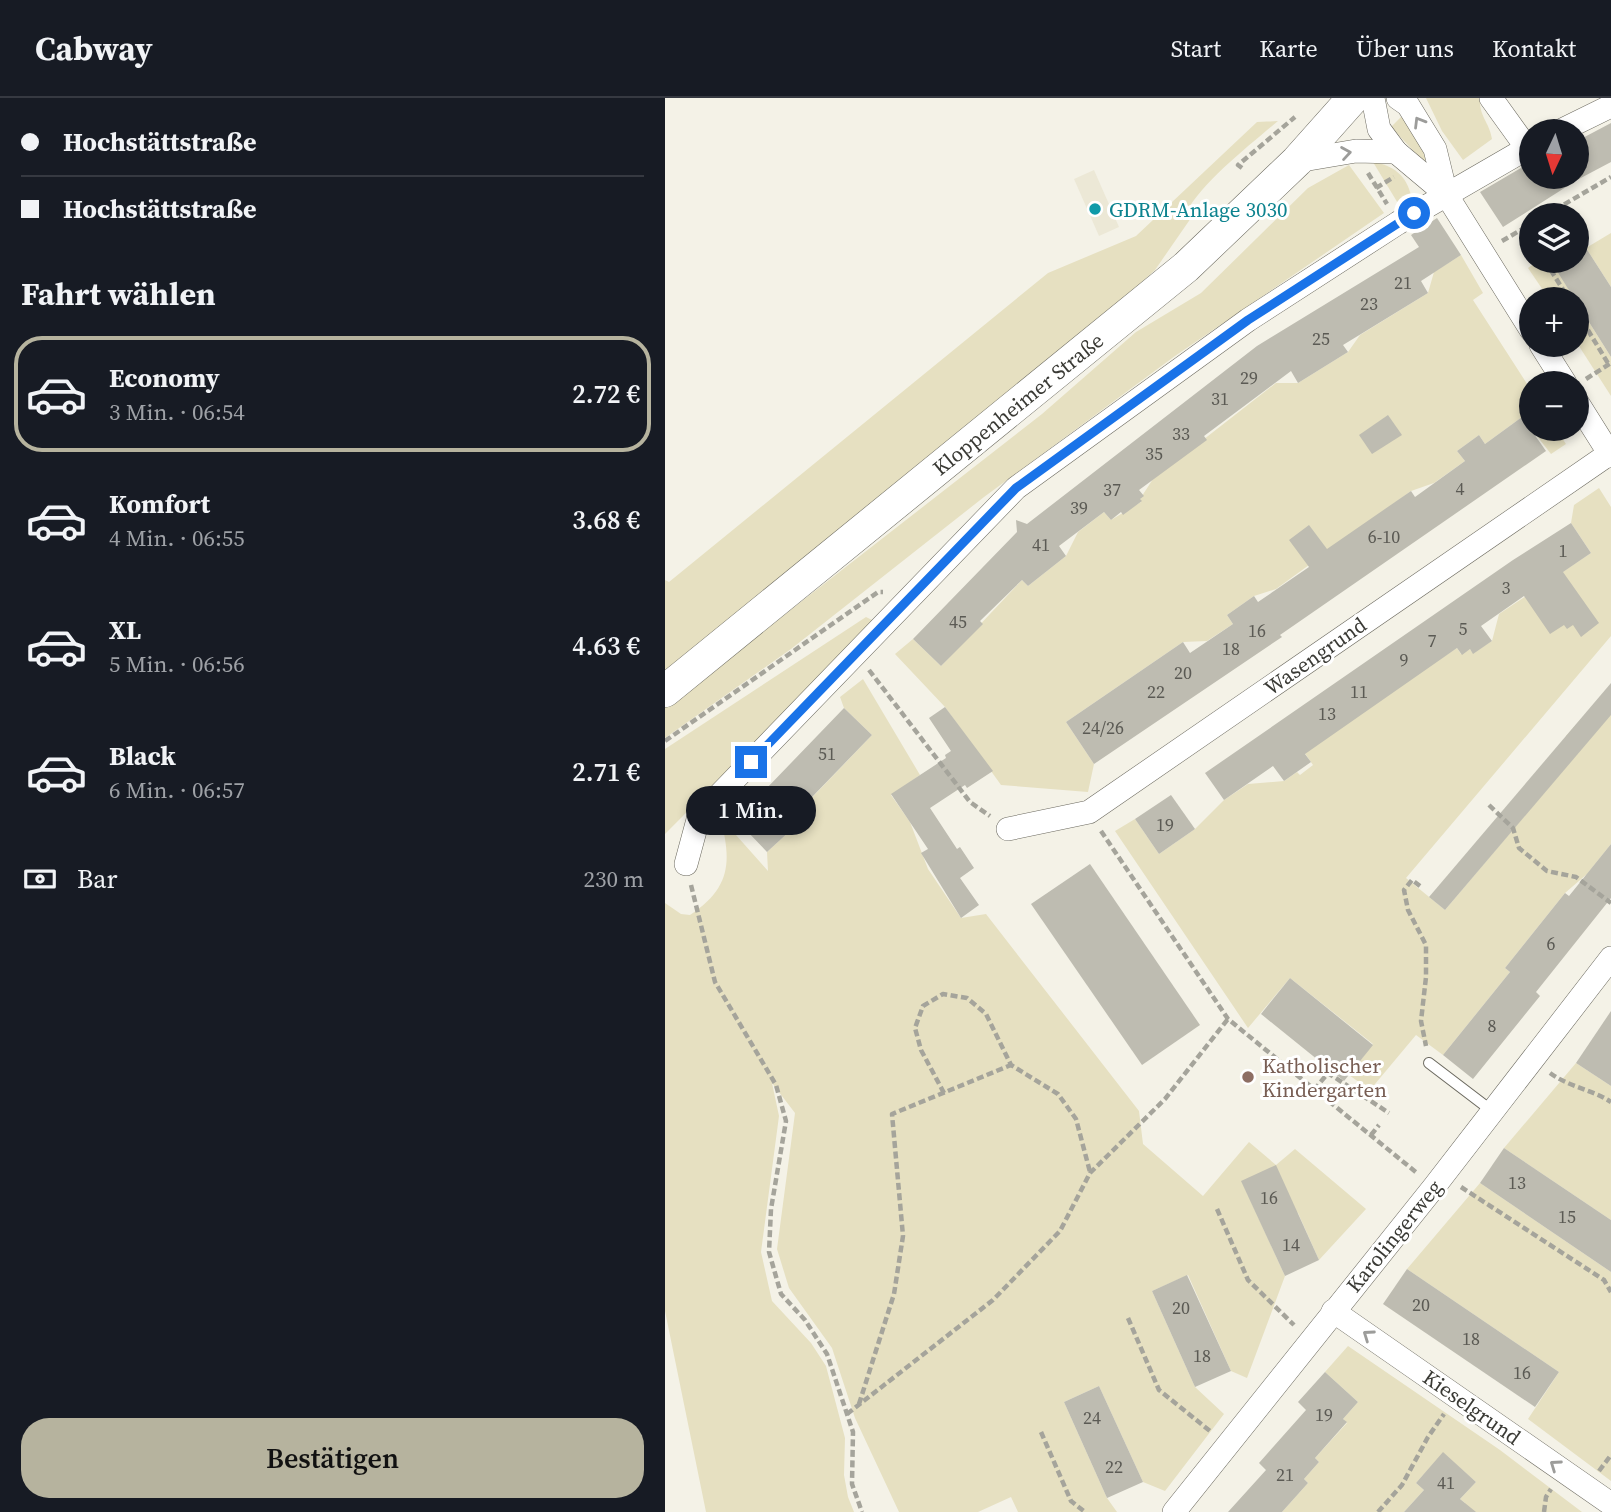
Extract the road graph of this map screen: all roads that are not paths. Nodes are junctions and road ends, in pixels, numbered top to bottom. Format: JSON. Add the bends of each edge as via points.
{"nodes":[{"id":1,"x":1353,"y":98,"type":"edge"},
{"id":2,"x":1373,"y":98,"type":"edge"},
{"id":3,"x":1398,"y":98,"type":"edge"},
{"id":4,"x":1491,"y":98,"type":"edge"},
{"id":5,"x":1611,"y":106,"type":"edge"},
{"id":6,"x":1584,"y":119,"type":"edge"},
{"id":7,"x":1519,"y":134,"type":"edge"},
{"id":8,"x":1396,"y":152,"type":"junction"},
{"id":9,"x":1519,"y":153,"type":"edge"},
{"id":10,"x":1297,"y":161,"type":"junction"},
{"id":11,"x":1446,"y":194,"type":"junction"},
{"id":12,"x":1519,"y":310,"type":"edge"},
{"id":13,"x":1589,"y":421,"type":"edge"},
{"id":14,"x":1610,"y":455,"type":"edge"},
{"id":15,"x":665,"y":691,"type":"edge"},
{"id":16,"x":1008,"y":829,"type":"road end"},
{"id":17,"x":686,"y":864,"type":"road end"},
{"id":18,"x":1611,"y":958,"type":"edge"},
{"id":19,"x":1430,"y":1063,"type":"road end"},
{"id":20,"x":1492,"y":1111,"type":"junction"},
{"id":21,"x":1333,"y":1311,"type":"junction"},
{"id":22,"x":1611,"y":1504,"type":"edge"},
{"id":23,"x":1174,"y":1512,"type":"edge"}],
"edges":[{"from":1,"to":10,"type":"main road","name":"Kloppenheimer Straße"},
{"from":2,"to":8,"type":"street","via":[[1379,129]]},
{"from":11,"to":3,"type":"street","one_way":true,"via":[[1435,149],[1409,105]]},
{"from":4,"to":7,"type":"street"},
{"from":5,"to":6,"type":"street"},
{"from":10,"to":8,"type":"street","one_way":true,"via":[[1356,151]]},
{"from":8,"to":11,"type":"street"},
{"from":9,"to":11,"type":"street"},
{"from":10,"to":15,"type":"main road","name":"Kloppenheimer Straße","via":[[1146,301]]},
{"from":11,"to":12,"type":"street"},
{"from":11,"to":17,"type":"street","via":[[1248,320],[1016,488],[699,816]]},
{"from":13,"to":14,"type":"street"},
{"from":14,"to":16,"type":"street","name":"Wasengrund","via":[[1089,812]]},
{"from":18,"to":20,"type":"street","name":"Karolingerweg"},
{"from":19,"to":20,"type":"lane"},
{"from":20,"to":21,"type":"street","name":"Karolingerweg"},
{"from":22,"to":21,"type":"street","name":"Kieselgrund","one_way":true},
{"from":21,"to":23,"type":"street","name":"Karolingerweg"}]}
